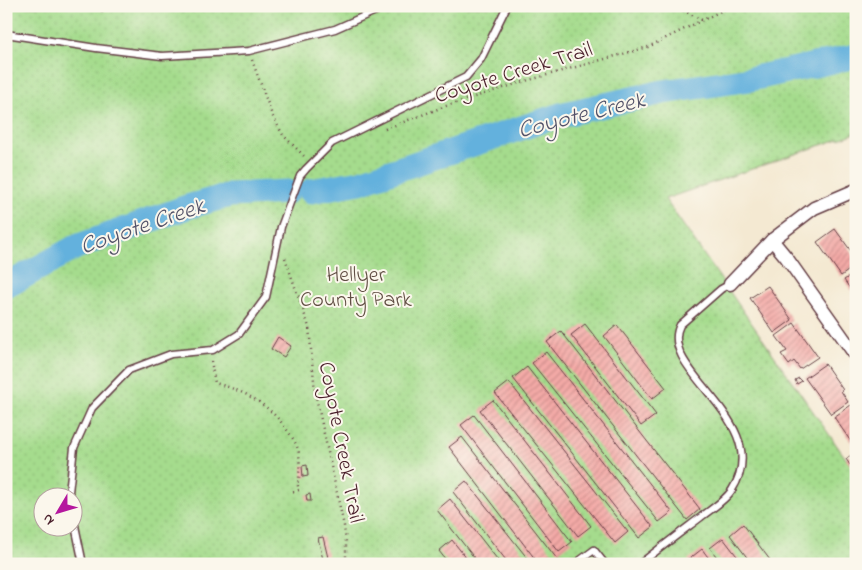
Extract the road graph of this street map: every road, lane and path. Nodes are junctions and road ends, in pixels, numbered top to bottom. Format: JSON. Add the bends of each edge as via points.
{"nodes":[{"id":1,"x":104,"y":6,"type":"edge"},
{"id":2,"x":387,"y":6,"type":"edge"},
{"id":3,"x":507,"y":6,"type":"edge"},
{"id":4,"x":674,"y":6,"type":"edge"},
{"id":5,"x":731,"y":6,"type":"edge"},
{"id":6,"x":102,"y":12,"type":"dead end"},
{"id":7,"x":704,"y":21,"type":"junction"},
{"id":8,"x":6,"y":34,"type":"edge"},
{"id":9,"x":249,"y":51,"type":"junction"},
{"id":10,"x":383,"y":130,"type":"dead end"},
{"id":11,"x":312,"y":163,"type":"junction"},
{"id":12,"x":856,"y":190,"type":"edge"},
{"id":13,"x":772,"y":240,"type":"junction"},
{"id":14,"x":279,"y":241,"type":"junction"},
{"id":15,"x":730,"y":284,"type":"joint"},
{"id":16,"x":209,"y":351,"type":"junction"},
{"id":17,"x":856,"y":356,"type":"edge"},
{"id":18,"x":69,"y":488,"type":"edge"},
{"id":19,"x":291,"y":492,"type":"dead end"},
{"id":20,"x":78,"y":538,"type":"edge"},
{"id":21,"x":83,"y":564,"type":"edge"},
{"id":22,"x":346,"y":564,"type":"edge"},
{"id":23,"x":575,"y":564,"type":"edge"},
{"id":24,"x":605,"y":564,"type":"edge"},
{"id":25,"x":640,"y":564,"type":"edge"}],
"edges":[{"from":1,"to":6,"type":"path"},
{"from":2,"to":9,"type":"lane","via":[[335,28]]},
{"from":3,"to":11,"type":"lane","via":[[481,59],[466,77],[332,143]]},
{"from":4,"to":7,"type":"path"},
{"from":5,"to":7,"type":"path","name":"Coyote Creek Trail"},
{"from":7,"to":10,"type":"path","name":"Coyote Creek Trail","via":[[648,47],[522,82]]},
{"from":8,"to":9,"type":"lane","via":[[162,56]]},
{"from":9,"to":11,"type":"path","via":[[272,115],[283,135]]},
{"from":11,"to":14,"type":"lane","via":[[300,176]]},
{"from":12,"to":13,"type":"street","via":[[814,208]]},
{"from":13,"to":15,"type":"street"},
{"from":13,"to":17,"type":"street"},
{"from":14,"to":16,"type":"lane","via":[[266,297],[239,334]]},
{"from":14,"to":22,"type":"path","name":"Coyote Creek Trail","via":[[308,327],[317,400],[344,526]]},
{"from":15,"to":25,"type":"lane","via":[[680,325],[676,344],[681,356],[737,433],[742,452],[741,470],[732,490],[718,504]]},
{"from":16,"to":18,"type":"lane","via":[[171,354],[129,370],[92,408],[74,448]]},
{"from":16,"to":19,"type":"path","via":[[215,383],[239,390],[259,401],[271,410],[290,434],[299,455],[300,481],[297,482],[298,490]]},
{"from":20,"to":21,"type":"lane"},
{"from":23,"to":24,"type":"lane","via":[[594,550]]}]}
